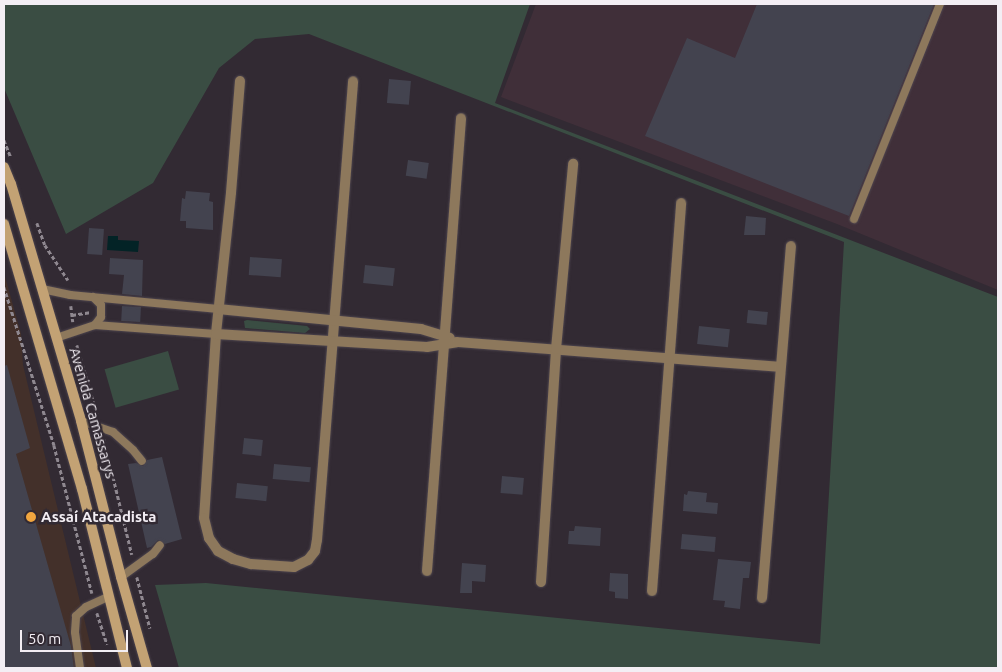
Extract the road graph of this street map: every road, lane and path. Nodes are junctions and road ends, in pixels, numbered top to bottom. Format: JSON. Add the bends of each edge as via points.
{"nodes":[{"id":1,"x":940,"y":4,"type":"edge"},
{"id":2,"x":240,"y":81,"type":"dead end"},
{"id":3,"x":353,"y":81,"type":"dead end"},
{"id":4,"x":461,"y":118,"type":"dead end"},
{"id":5,"x":573,"y":164,"type":"dead end"},
{"id":6,"x":4,"y":167,"type":"edge"},
{"id":7,"x":681,"y":204,"type":"dead end"},
{"id":8,"x":854,"y":218,"type":"dead end"},
{"id":9,"x":4,"y":224,"type":"edge"},
{"id":10,"x":790,"y":246,"type":"dead end"},
{"id":11,"x":4,"y":287,"type":"edge"},
{"id":12,"x":42,"y":289,"type":"junction"},
{"id":13,"x":93,"y":296,"type":"junction"},
{"id":14,"x":71,"y":306,"type":"dead end"},
{"id":15,"x":218,"y":309,"type":"junction"},
{"id":16,"x":93,"y":312,"type":"dead end"},
{"id":17,"x":72,"y":315,"type":"junction"},
{"id":18,"x":335,"y":321,"type":"junction"},
{"id":19,"x":73,"y":323,"type":"dead end"},
{"id":20,"x":95,"y":325,"type":"junction"},
{"id":21,"x":216,"y":334,"type":"junction"},
{"id":22,"x":56,"y":338,"type":"junction"},
{"id":23,"x":445,"y":340,"type":"junction"},
{"id":24,"x":333,"y":341,"type":"junction"},
{"id":25,"x":77,"y":345,"type":"dead end"},
{"id":26,"x":556,"y":350,"type":"junction"},
{"id":27,"x":669,"y":358,"type":"junction"},
{"id":28,"x":780,"y":367,"type":"junction"},
{"id":29,"x":81,"y":421,"type":"junction"},
{"id":30,"x":101,"y":427,"type":"junction"},
{"id":31,"x":142,"y":462,"type":"dead end"},
{"id":32,"x":160,"y":545,"type":"dead end"},
{"id":33,"x":135,"y":568,"type":"junction"},
{"id":34,"x":427,"y":571,"type":"dead end"},
{"id":35,"x":120,"y":577,"type":"junction"},
{"id":36,"x":541,"y":582,"type":"dead end"},
{"id":37,"x":652,"y":591,"type":"dead end"},
{"id":38,"x":107,"y":598,"type":"junction"},
{"id":39,"x":762,"y":598,"type":"dead end"},
{"id":40,"x":94,"y":603,"type":"junction"},
{"id":41,"x":151,"y":632,"type":"dead end"},
{"id":42,"x":109,"y":650,"type":"dead end"},
{"id":43,"x":80,"y":668,"type":"edge"},
{"id":44,"x":127,"y":668,"type":"edge"},
{"id":45,"x":147,"y":668,"type":"edge"}],
"edges":[{"from":1,"to":8,"type":"lane"},
{"from":2,"to":15,"type":"street"},
{"from":3,"to":18,"type":"street"},
{"from":4,"to":23,"type":"street"},
{"from":5,"to":26,"type":"street"},
{"from":6,"to":12,"type":"street","name":"Avenida Camassarys"},
{"from":7,"to":27,"type":"street"},
{"from":9,"to":38,"type":"street","via":[[82,489]]},
{"from":10,"to":28,"type":"street"},
{"from":11,"to":40,"type":"path","via":[[54,445]]},
{"from":12,"to":13,"type":"lane"},
{"from":12,"to":22,"type":"street","name":"Avenida Camassarys"},
{"from":13,"to":15,"type":"lane"},
{"from":13,"to":20,"type":"lane","via":[[101,305],[101,317]]},
{"from":14,"to":17,"type":"path"},
{"from":15,"to":18,"type":"street"},
{"from":15,"to":21,"type":"street"},
{"from":16,"to":17,"type":"path"},
{"from":17,"to":19,"type":"path"},
{"from":18,"to":23,"type":"street","via":[[421,329]]},
{"from":18,"to":24,"type":"street"},
{"from":20,"to":21,"type":"lane"},
{"from":20,"to":22,"type":"lane"},
{"from":21,"to":24,"type":"street"},
{"from":21,"to":24,"type":"street","via":[[204,518],[209,538],[218,550],[233,559],[251,564],[294,567],[308,560],[315,551],[317,540]]},
{"from":22,"to":29,"type":"street","name":"Avenida Camassarys"},
{"from":23,"to":24,"type":"street","via":[[427,347]]},
{"from":23,"to":26,"type":"street"},
{"from":23,"to":34,"type":"street"},
{"from":25,"to":30,"type":"path"},
{"from":26,"to":27,"type":"street"},
{"from":26,"to":36,"type":"street"},
{"from":27,"to":28,"type":"street"},
{"from":27,"to":37,"type":"street"},
{"from":28,"to":39,"type":"street"},
{"from":29,"to":30,"type":"lane"},
{"from":29,"to":35,"type":"street","name":"Avenida Camassarys"},
{"from":30,"to":31,"type":"lane","via":[[113,432]]},
{"from":30,"to":33,"type":"path"},
{"from":32,"to":33,"type":"lane"},
{"from":33,"to":35,"type":"lane"},
{"from":33,"to":41,"type":"path"},
{"from":35,"to":45,"type":"street","name":"Avenida Camassarys"},
{"from":38,"to":40,"type":"lane"},
{"from":38,"to":44,"type":"street"},
{"from":40,"to":42,"type":"path"},
{"from":40,"to":43,"type":"lane","via":[[76,616]]}]}
